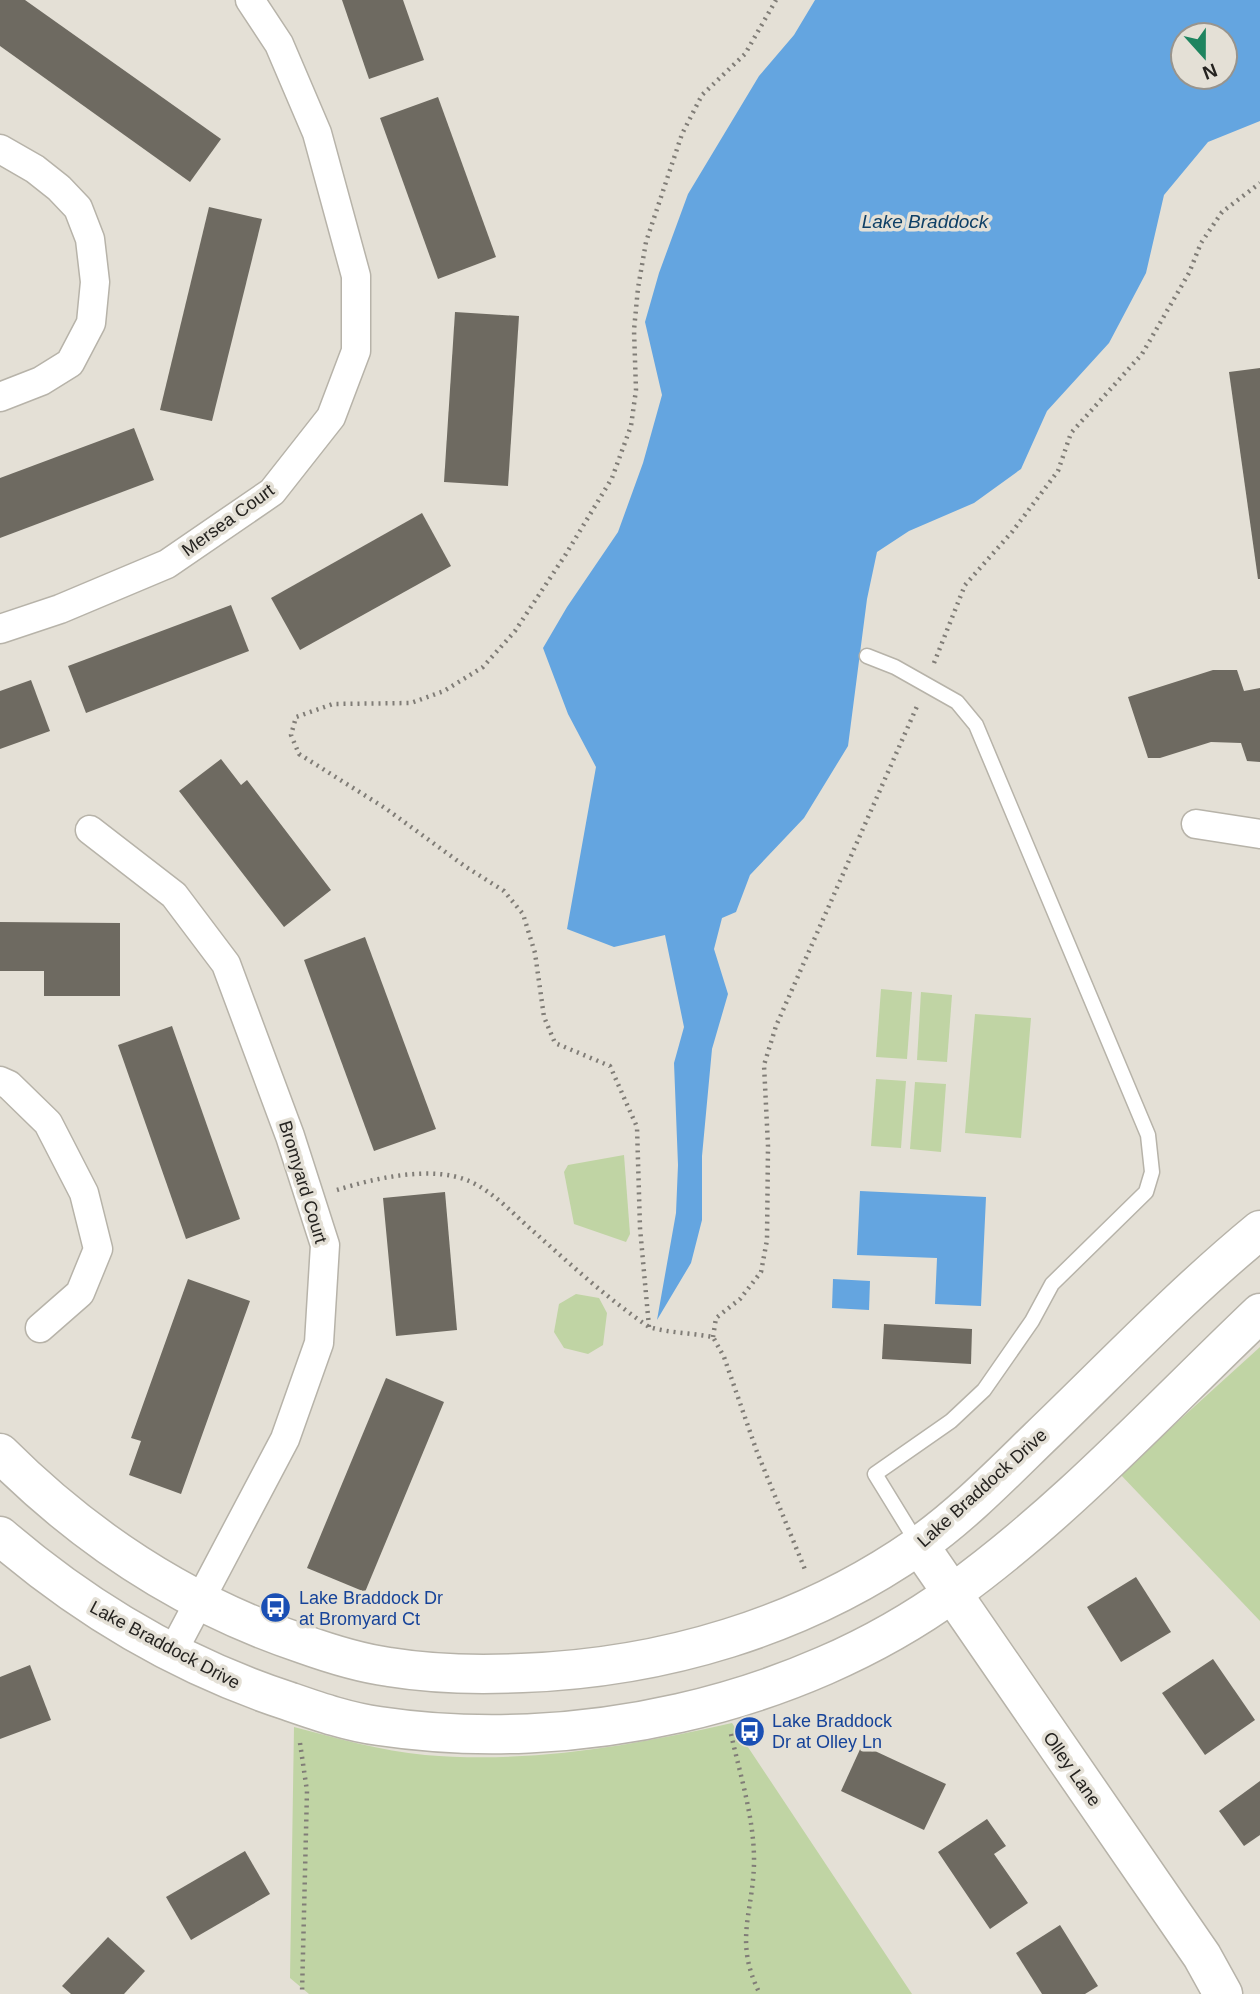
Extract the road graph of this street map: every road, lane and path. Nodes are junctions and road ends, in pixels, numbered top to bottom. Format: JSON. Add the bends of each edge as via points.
{"nodes":[{"id":1,"x":250,"y":0,"type":"edge"},
{"id":2,"x":776,"y":0,"type":"edge"},
{"id":3,"x":0,"y":149,"type":"edge"},
{"id":4,"x":1260,"y":183,"type":"edge"},
{"id":5,"x":0,"y":397,"type":"edge"},
{"id":6,"x":0,"y":629,"type":"edge"},
{"id":7,"x":867,"y":656,"type":"dead end"},
{"id":8,"x":926,"y":685,"type":"junction"},
{"id":9,"x":1196,"y":824,"type":"dead end"},
{"id":10,"x":90,"y":830,"type":"dead end"},
{"id":11,"x":1260,"y":834,"type":"edge"},
{"id":12,"x":0,"y":1081,"type":"edge"},
{"id":13,"x":310,"y":1199,"type":"junction"},
{"id":14,"x":1260,"y":1230,"type":"edge"},
{"id":15,"x":1260,"y":1313,"type":"edge"},
{"id":16,"x":649,"y":1327,"type":"junction"},
{"id":17,"x":40,"y":1328,"type":"dead end"},
{"id":18,"x":713,"y":1337,"type":"junction"},
{"id":19,"x":0,"y":1453,"type":"edge"},
{"id":20,"x":0,"y":1536,"type":"edge"},
{"id":21,"x":919,"y":1545,"type":"junction"},
{"id":22,"x":951,"y":1594,"type":"junction"},
{"id":23,"x":200,"y":1602,"type":"junction"},
{"id":24,"x":818,"y":1602,"type":"junction"},
{"id":25,"x":172,"y":1653,"type":"junction"},
{"id":26,"x":725,"y":1702,"type":"junction"},
{"id":27,"x":302,"y":1706,"type":"junction"},
{"id":28,"x":302,"y":1994,"type":"edge"},
{"id":29,"x":760,"y":1994,"type":"edge"},
{"id":30,"x":1223,"y":1994,"type":"edge"}],
"edges":[{"from":1,"to":6,"type":"street","name":"Mersea Court","via":[[279,44],[317,133],[356,276],[356,351],[331,418],[272,492],[167,564]]},
{"from":2,"to":16,"type":"path","via":[[745,54],[702,95],[682,134],[646,242],[634,330],[636,390],[631,426],[611,478],[566,554],[522,620],[483,667],[444,691],[411,703],[333,704],[296,717],[292,736],[299,754],[504,891],[523,914],[535,953],[544,1017],[555,1043],[610,1066],[637,1127]]},
{"from":3,"to":5,"type":"street","via":[[35,169],[78,208],[90,239],[95,282],[91,323],[70,363],[41,381]]},
{"from":4,"to":8,"type":"path","via":[[1222,212],[1142,354],[1071,433],[1058,471],[965,584]]},
{"from":7,"to":8,"type":"lane"},
{"from":8,"to":18,"type":"path","via":[[776,1027],[764,1065],[767,1240],[761,1272],[740,1299],[716,1318]]},
{"from":8,"to":21,"type":"lane","via":[[957,702],[976,725],[1148,1135],[1152,1172],[1146,1192],[1052,1284],[984,1390],[951,1421],[875,1474]]},
{"from":9,"to":11,"type":"street"},
{"from":10,"to":13,"type":"street","name":"Bromyard Court","via":[[174,895],[226,964]]},
{"from":12,"to":17,"type":"street","via":[[48,1124],[84,1193],[98,1249],[80,1293]]},
{"from":13,"to":16,"type":"path","via":[[355,1184],[405,1175],[441,1174],[468,1181],[491,1194]]},
{"from":13,"to":23,"type":"street","name":"Bromyard Court","via":[[325,1245],[319,1343],[285,1439]]},
{"from":14,"to":21,"type":"street","name":"Lake Braddock Drive","via":[[993,1483]]},
{"from":15,"to":22,"type":"street","name":"Lake Braddock Drive","via":[[1034,1530]]},
{"from":16,"to":18,"type":"path"},
{"from":18,"to":24,"type":"path"},
{"from":19,"to":23,"type":"street","name":"Lake Braddock Drive","via":[[78,1525]]},
{"from":20,"to":25,"type":"street","name":"Lake Braddock Drive","via":[[83,1602]]},
{"from":21,"to":22,"type":"street","name":"Olley Lane"},
{"from":21,"to":24,"type":"street","name":"Lake Braddock Drive"},
{"from":22,"to":26,"type":"street","name":"Lake Braddock Drive","via":[[881,1638],[810,1671]]},
{"from":22,"to":30,"type":"street","name":"Olley Lane","via":[[1202,1956]]},
{"from":23,"to":24,"type":"street","name":"Lake Braddock Drive","via":[[260,1630],[388,1667],[499,1674],[605,1668],[666,1657],[720,1642]]},
{"from":23,"to":25,"type":"street","name":"Bromyard Court"},
{"from":25,"to":27,"type":"street","name":"Lake Braddock Drive","via":[[237,1685]]},
{"from":26,"to":27,"type":"street","name":"Lake Braddock Drive","via":[[612,1727],[499,1733],[377,1726]]},
{"from":26,"to":29,"type":"path","via":[[750,1819],[754,1857],[744,1945]]},
{"from":27,"to":28,"type":"path","via":[[298,1729],[307,1791]]}]}
